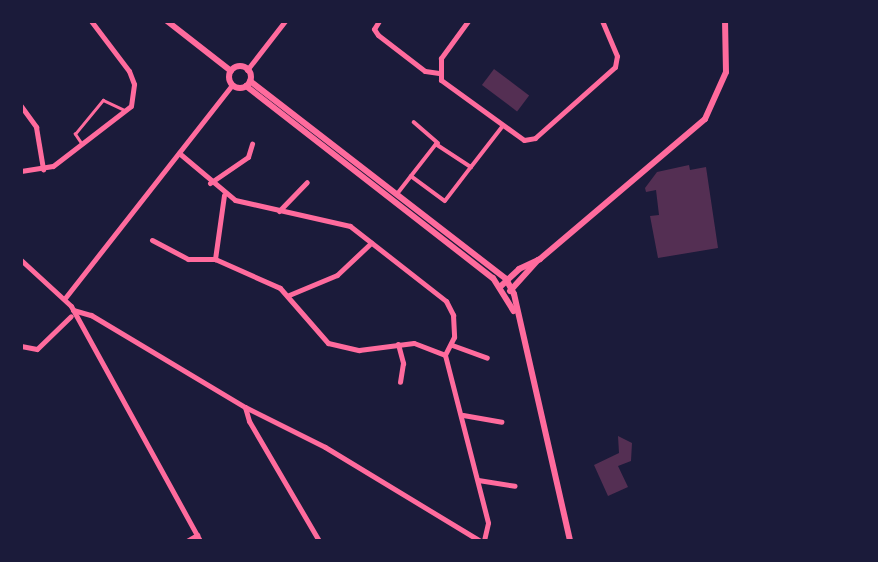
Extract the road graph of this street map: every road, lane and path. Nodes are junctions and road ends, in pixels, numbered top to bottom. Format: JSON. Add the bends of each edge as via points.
{"nodes":[{"id":1,"x":91,"y":21,"type":"edge"},
{"id":2,"x":167,"y":21,"type":"edge"},
{"id":3,"x":285,"y":21,"type":"edge"},
{"id":4,"x":379,"y":21,"type":"edge"},
{"id":5,"x":468,"y":21,"type":"edge"},
{"id":6,"x":602,"y":21,"type":"edge"},
{"id":7,"x":724,"y":21,"type":"edge"},
{"id":8,"x":247,"y":70,"type":"junction"},
{"id":9,"x":231,"y":71,"type":"junction"},
{"id":10,"x":439,"y":73,"type":"junction"},
{"id":11,"x":248,"y":83,"type":"junction"},
{"id":12,"x":232,"y":85,"type":"junction"},
{"id":13,"x":21,"y":106,"type":"edge"},
{"id":14,"x":126,"y":112,"type":"junction"},
{"id":15,"x":414,"y":122,"type":"dead end"},
{"id":16,"x":502,"y":127,"type":"junction"},
{"id":17,"x":438,"y":143,"type":"junction"},
{"id":18,"x":253,"y":145,"type":"dead end"},
{"id":19,"x":83,"y":146,"type":"junction"},
{"id":20,"x":179,"y":153,"type":"junction"},
{"id":21,"x":471,"y":167,"type":"junction"},
{"id":22,"x":43,"y":169,"type":"junction"},
{"id":23,"x":21,"y":171,"type":"edge"},
{"id":24,"x":411,"y":176,"type":"junction"},
{"id":25,"x":307,"y":181,"type":"dead end"},
{"id":26,"x":210,"y":183,"type":"junction"},
{"id":27,"x":224,"y":195,"type":"junction"},
{"id":28,"x":394,"y":198,"type":"junction"},
{"id":29,"x":279,"y":211,"type":"junction"},
{"id":30,"x":152,"y":240,"type":"dead end"},
{"id":31,"x":371,"y":243,"type":"junction"},
{"id":32,"x":215,"y":259,"type":"junction"},
{"id":33,"x":540,"y":259,"type":"junction"},
{"id":34,"x":21,"y":260,"type":"edge"},
{"id":35,"x":506,"y":279,"type":"junction"},
{"id":36,"x":501,"y":286,"type":"junction"},
{"id":37,"x":509,"y":291,"type":"junction"},
{"id":38,"x":289,"y":295,"type":"junction"},
{"id":39,"x":65,"y":298,"type":"junction"},
{"id":40,"x":72,"y":313,"type":"junction"},
{"id":41,"x":398,"y":344,"type":"junction"},
{"id":42,"x":452,"y":345,"type":"junction"},
{"id":43,"x":21,"y":346,"type":"edge"},
{"id":44,"x":445,"y":355,"type":"junction"},
{"id":45,"x":487,"y":358,"type":"dead end"},
{"id":46,"x":400,"y":382,"type":"dead end"},
{"id":47,"x":245,"y":407,"type":"junction"},
{"id":48,"x":463,"y":415,"type":"junction"},
{"id":49,"x":500,"y":422,"type":"dead end"},
{"id":50,"x":478,"y":480,"type":"junction"},
{"id":51,"x":515,"y":486,"type":"dead end"},
{"id":52,"x":198,"y":538,"type":"edge"},
{"id":53,"x":187,"y":541,"type":"edge"},
{"id":54,"x":319,"y":541,"type":"edge"},
{"id":55,"x":482,"y":541,"type":"edge"},
{"id":56,"x":570,"y":541,"type":"edge"}],
"edges":[{"from":1,"to":14,"type":"street","via":[[134,84]]},
{"from":2,"to":9,"type":"street"},
{"from":3,"to":8,"type":"street"},
{"from":4,"to":10,"type":"street","via":[[374,29],[378,35],[425,71]]},
{"from":5,"to":10,"type":"street","via":[[441,58]]},
{"from":6,"to":16,"type":"street","via":[[617,56],[612,71],[535,138],[524,140]]},
{"from":7,"to":33,"type":"street","via":[[726,72],[708,116]]},
{"from":8,"to":9,"type":"street"},
{"from":8,"to":11,"type":"street"},
{"from":9,"to":12,"type":"street"},
{"from":10,"to":16,"type":"street","via":[[446,85]]},
{"from":11,"to":12,"type":"street"},
{"from":11,"to":28,"type":"street"},
{"from":12,"to":20,"type":"street"},
{"from":13,"to":22,"type":"street","via":[[36,127]]},
{"from":14,"to":19,"type":"street"},
{"from":14,"to":19,"type":"lane","via":[[109,99],[100,102],[75,134]]},
{"from":15,"to":17,"type":"street"},
{"from":16,"to":21,"type":"street"},
{"from":17,"to":21,"type":"street"},
{"from":17,"to":24,"type":"street"},
{"from":18,"to":26,"type":"street","via":[[248,157]]},
{"from":19,"to":22,"type":"street"},
{"from":20,"to":26,"type":"street"},
{"from":20,"to":39,"type":"street"},
{"from":21,"to":24,"type":"street","via":[[445,201]]},
{"from":22,"to":23,"type":"street"},
{"from":24,"to":28,"type":"street"},
{"from":25,"to":29,"type":"street"},
{"from":26,"to":27,"type":"street"},
{"from":27,"to":29,"type":"street"},
{"from":27,"to":32,"type":"street"},
{"from":28,"to":35,"type":"street"},
{"from":28,"to":36,"type":"street"},
{"from":29,"to":31,"type":"street","via":[[344,224]]},
{"from":30,"to":32,"type":"street","via":[[188,258]]},
{"from":31,"to":38,"type":"street","via":[[337,275]]},
{"from":31,"to":42,"type":"street","via":[[446,301],[454,322]]},
{"from":32,"to":38,"type":"street","via":[[269,281]]},
{"from":33,"to":35,"type":"street"},
{"from":33,"to":37,"type":"street"},
{"from":34,"to":39,"type":"street"},
{"from":35,"to":36,"type":"street"},
{"from":35,"to":37,"type":"street"},
{"from":36,"to":37,"type":"street"},
{"from":37,"to":56,"type":"street"},
{"from":38,"to":41,"type":"street","via":[[315,330],[336,347],[359,350]]},
{"from":39,"to":40,"type":"street"},
{"from":40,"to":43,"type":"street","via":[[37,349]]},
{"from":40,"to":47,"type":"street","via":[[91,316]]},
{"from":40,"to":52,"type":"street"},
{"from":41,"to":44,"type":"street","via":[[425,345]]},
{"from":41,"to":46,"type":"street"},
{"from":42,"to":44,"type":"street"},
{"from":42,"to":45,"type":"street"},
{"from":44,"to":48,"type":"street"},
{"from":47,"to":54,"type":"street"},
{"from":47,"to":55,"type":"street","via":[[325,447]]},
{"from":48,"to":49,"type":"street"},
{"from":48,"to":50,"type":"street"},
{"from":50,"to":51,"type":"street"},
{"from":50,"to":55,"type":"street","via":[[489,531]]},
{"from":52,"to":53,"type":"street"}]}
